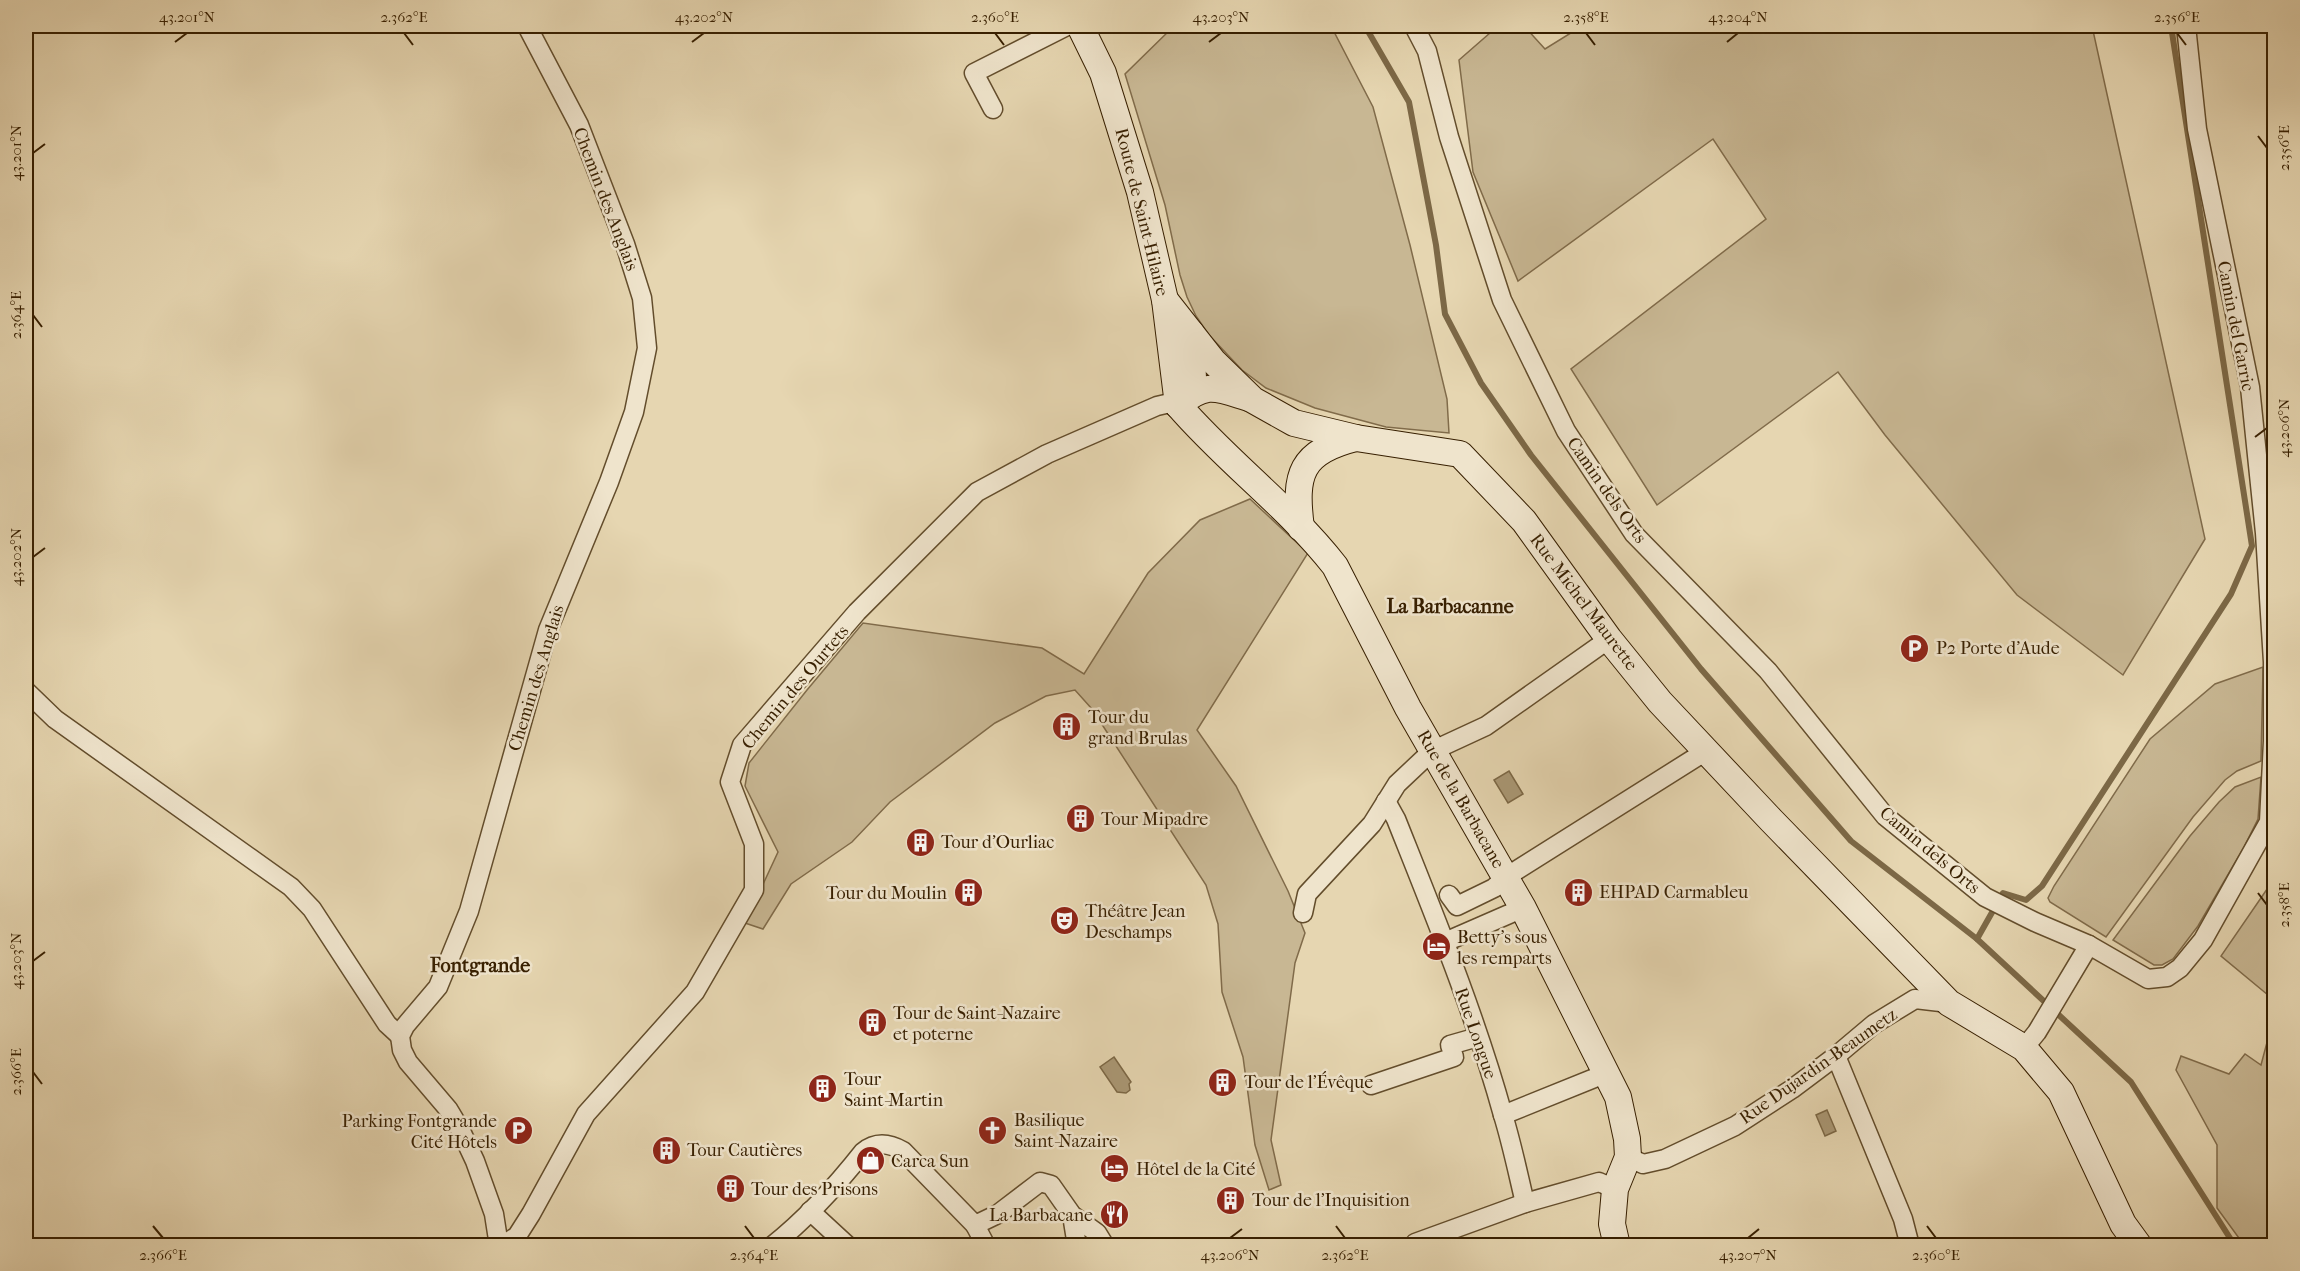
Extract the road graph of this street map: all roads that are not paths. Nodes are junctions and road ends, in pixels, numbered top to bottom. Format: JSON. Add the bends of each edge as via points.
{"nodes":[{"id":1,"x":527,"y":26,"type":"edge"},
{"id":2,"x":1067,"y":26,"type":"edge"},
{"id":3,"x":1080,"y":26,"type":"edge"},
{"id":4,"x":1414,"y":26,"type":"edge"},
{"id":5,"x":2186,"y":26,"type":"edge"},
{"id":6,"x":993,"y":109,"type":"dead end"},
{"id":7,"x":1166,"y":300,"type":"junction"},
{"id":8,"x":1191,"y":333,"type":"junction"},
{"id":9,"x":1253,"y":400,"type":"junction"},
{"id":10,"x":1178,"y":405,"type":"junction"},
{"id":11,"x":1356,"y":438,"type":"junction"},
{"id":12,"x":1301,"y":528,"type":"junction"},
{"id":13,"x":1609,"y":639,"type":"junction"},
{"id":14,"x":26,"y":691,"type":"edge"},
{"id":15,"x":1432,"y":751,"type":"junction"},
{"id":16,"x":1706,"y":751,"type":"junction"},
{"id":17,"x":1386,"y":801,"type":"junction"},
{"id":18,"x":1506,"y":877,"type":"junction"},
{"id":19,"x":1449,"y":895,"type":"dead end"},
{"id":20,"x":1523,"y":908,"type":"junction"},
{"id":21,"x":1303,"y":912,"type":"dead end"},
{"id":22,"x":2035,"y":922,"type":"joint"},
{"id":23,"x":1445,"y":942,"type":"junction"},
{"id":24,"x":2089,"y":945,"type":"junction"},
{"id":25,"x":1949,"y":1003,"type":"junction"},
{"id":26,"x":400,"y":1036,"type":"junction"},
{"id":27,"x":1478,"y":1037,"type":"junction"},
{"id":28,"x":2030,"y":1040,"type":"junction"},
{"id":29,"x":1836,"y":1056,"type":"junction"},
{"id":30,"x":1607,"y":1073,"type":"junction"},
{"id":31,"x":1371,"y":1085,"type":"dead end"},
{"id":32,"x":1503,"y":1115,"type":"junction"},
{"id":33,"x":1628,"y":1157,"type":"junction"},
{"id":34,"x":1615,"y":1188,"type":"junction"},
{"id":35,"x":1525,"y":1203,"type":"junction"},
{"id":36,"x":810,"y":1211,"type":"junction"},
{"id":37,"x":1072,"y":1215,"type":"junction"},
{"id":38,"x":975,"y":1225,"type":"junction"},
{"id":39,"x":1415,"y":1243,"type":"dead end"},
{"id":40,"x":2137,"y":1244,"type":"edge"},
{"id":41,"x":501,"y":1245,"type":"edge"},
{"id":42,"x":772,"y":1245,"type":"edge"},
{"id":43,"x":848,"y":1245,"type":"edge"},
{"id":44,"x":986,"y":1245,"type":"edge"},
{"id":45,"x":1077,"y":1245,"type":"edge"},
{"id":46,"x":1105,"y":1245,"type":"edge"},
{"id":47,"x":1617,"y":1245,"type":"edge"},
{"id":48,"x":1910,"y":1245,"type":"edge"}],
"edges":[{"from":1,"to":26,"type":"street","name":"Chemin des Anglais","via":[[579,125],[625,244],[642,298],[647,348],[634,412],[548,630],[469,911],[438,987]]},
{"from":2,"to":6,"type":"street","via":[[974,73]]},
{"from":3,"to":7,"type":"main road","name":"Route de Saint-Hilaire","via":[[1103,73],[1131,159]]},
{"from":4,"to":22,"type":"street","name":"Camin dels Orts","via":[[1427,51],[1449,137],[1502,300],[1566,431],[1634,534],[1768,671],[1885,816],[1985,897]]},
{"from":5,"to":24,"type":"street","name":"Camin del Garric","via":[[2197,129],[2250,387],[2273,662],[2269,822],[2203,940],[2180,968],[2167,977],[2148,979]]},
{"from":7,"to":8,"type":"main road","name":"Rue Michel Maurette"},
{"from":7,"to":10,"type":"main road","name":"Route de Saint-Hilaire"},
{"from":8,"to":9,"type":"main road","name":"Rue Michel Maurette"},
{"from":8,"to":10,"type":"main road","via":[[1193,378]]},
{"from":9,"to":10,"type":"main road","via":[[1205,388]]},
{"from":9,"to":11,"type":"main road","name":"Rue Michel Maurette","via":[[1294,423]]},
{"from":10,"to":12,"type":"main road","name":"Rue de la Barbacane"},
{"from":10,"to":41,"type":"street","name":"Chemin des Ourtets","via":[[1157,406],[1047,454],[977,492],[857,612],[742,745],[730,782],[754,844],[754,890],[695,992],[586,1114],[531,1214],[516,1236]]},
{"from":11,"to":12,"type":"main road","via":[[1331,444],[1306,465],[1297,502]]},
{"from":11,"to":13,"type":"main road","name":"Rue Michel Maurette","via":[[1460,454],[1524,521]]},
{"from":12,"to":15,"type":"main road","name":"Rue de la Barbacane","via":[[1335,566]]},
{"from":13,"to":15,"type":"street","via":[[1486,726]]},
{"from":13,"to":16,"type":"main road","name":"Rue Michel Maurette"},
{"from":14,"to":26,"type":"street","via":[[55,719],[291,886],[312,909],[387,1024]]},
{"from":15,"to":17,"type":"street","via":[[1397,784]]},
{"from":15,"to":18,"type":"main road","name":"Rue de la Barbacane"},
{"from":16,"to":18,"type":"street"},
{"from":16,"to":25,"type":"main road","name":"Rue Michel Maurette"},
{"from":17,"to":21,"type":"street","via":[[1372,824],[1308,894]]},
{"from":17,"to":23,"type":"street","name":"Rue Longue"},
{"from":18,"to":19,"type":"street","via":[[1494,888],[1457,906]]},
{"from":18,"to":20,"type":"main road","name":"Rue de la Barbacane"},
{"from":20,"to":23,"type":"street"},
{"from":20,"to":30,"type":"main road","name":"Rue de la Barbacane"},
{"from":22,"to":24,"type":"street","name":"Camin del Garric"},
{"from":23,"to":27,"type":"street","name":"Rue Longue"},
{"from":24,"to":28,"type":"street"},
{"from":25,"to":28,"type":"main road","name":"Rue Dujardin-Beaumetz"},
{"from":25,"to":29,"type":"street","name":"Rue Dujardin-Beaumetz","via":[[1915,999],[1874,1024]]},
{"from":26,"to":41,"type":"street","via":[[408,1062],[448,1108],[460,1129],[494,1214]]},
{"from":27,"to":31,"type":"street","via":[[1450,1045],[1454,1057]]},
{"from":27,"to":32,"type":"street","name":"Rue Longue"},
{"from":28,"to":40,"type":"main road","name":"Rue Dujardin-Beaumetz","via":[[2061,1092],[2123,1224]]},
{"from":29,"to":33,"type":"street","name":"Rue Dujardin-Beaumetz","via":[[1735,1126],[1665,1159],[1643,1164]]},
{"from":29,"to":48,"type":"street"},
{"from":30,"to":32,"type":"street"},
{"from":30,"to":33,"type":"main road","name":"Rue de la Barbacane","via":[[1618,1097]]},
{"from":32,"to":35,"type":"street","name":"Rue Longue"},
{"from":33,"to":34,"type":"main road","name":"Rue de la Barbacane"},
{"from":34,"to":35,"type":"street","via":[[1599,1182]]},
{"from":34,"to":47,"type":"main road","name":"Rue de la Barbacane","via":[[1612,1224]]},
{"from":35,"to":39,"type":"street"},
{"from":36,"to":38,"type":"street","via":[[869,1147],[885,1144],[908,1156]]},
{"from":36,"to":42,"type":"street"},
{"from":36,"to":43,"type":"street"},
{"from":37,"to":38,"type":"street","via":[[1051,1185],[1041,1182],[998,1214]]},
{"from":37,"to":45,"type":"street"},
{"from":37,"to":46,"type":"street","via":[[1097,1233]]},
{"from":38,"to":44,"type":"street"}]}
